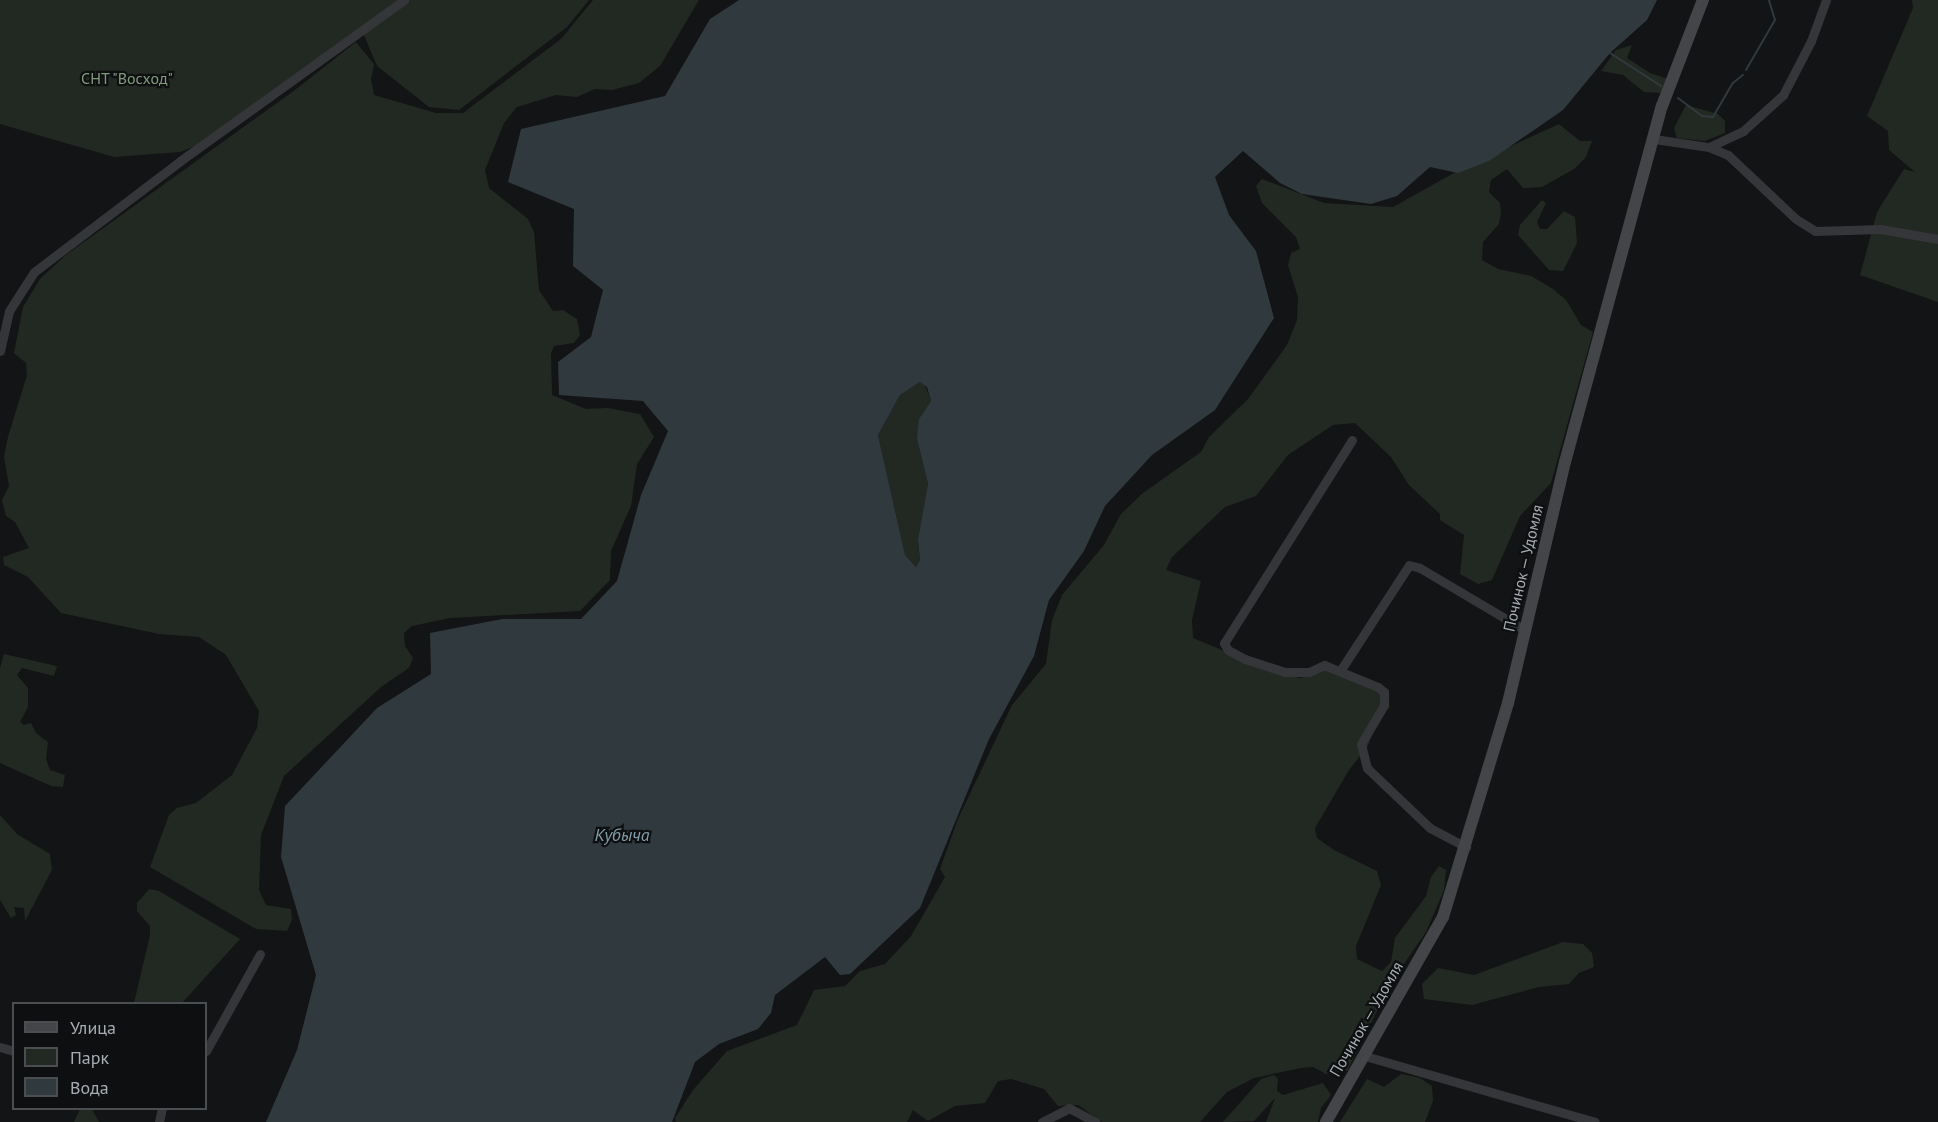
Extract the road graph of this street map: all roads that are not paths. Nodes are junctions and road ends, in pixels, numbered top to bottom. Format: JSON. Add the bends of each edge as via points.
{"nodes":[{"id":1,"x":404,"y":0,"type":"edge"},
{"id":2,"x":1702,"y":0,"type":"edge"},
{"id":3,"x":1826,"y":0,"type":"edge"},
{"id":4,"x":1654,"y":139,"type":"junction"},
{"id":5,"x":1708,"y":147,"type":"junction"},
{"id":6,"x":1938,"y":239,"type":"edge"},
{"id":7,"x":0,"y":351,"type":"edge"},
{"id":8,"x":1352,"y":440,"type":"dead end"},
{"id":9,"x":1526,"y":630,"type":"junction"},
{"id":10,"x":1340,"y":671,"type":"junction"},
{"id":11,"x":1466,"y":847,"type":"junction"},
{"id":12,"x":260,"y":954,"type":"dead end"},
{"id":13,"x":207,"y":1049,"type":"edge"},
{"id":14,"x":1365,"y":1056,"type":"junction"},
{"id":15,"x":1042,"y":1122,"type":"edge"},
{"id":16,"x":1095,"y":1122,"type":"edge"},
{"id":17,"x":1326,"y":1122,"type":"edge"},
{"id":18,"x":1595,"y":1122,"type":"edge"}],
"edges":[{"from":1,"to":7,"type":"street","via":[[180,161],[34,273],[9,311]]},
{"from":2,"to":4,"type":"main road","name":"Починок — Удомля"},
{"from":3,"to":5,"type":"street","via":[[1783,95],[1743,131]]},
{"from":4,"to":5,"type":"street"},
{"from":4,"to":9,"type":"main road","name":"Починок — Удомля","via":[[1564,462]]},
{"from":5,"to":6,"type":"street","via":[[1742,165],[1811,229],[1880,230]]},
{"from":8,"to":10,"type":"street","via":[[1224,643],[1228,650],[1245,659],[1285,672],[1309,672],[1324,665]]},
{"from":9,"to":10,"type":"street","via":[[1420,568],[1408,566]]},
{"from":9,"to":11,"type":"main road","name":"Починок — Удомля"},
{"from":10,"to":11,"type":"street","via":[[1384,692],[1384,705],[1362,744],[1367,768],[1430,828]]},
{"from":11,"to":14,"type":"main road","name":"Починок — Удомля","via":[[1443,917]]},
{"from":12,"to":13,"type":"street"},
{"from":14,"to":17,"type":"main road","name":"Починок — Удомля"},
{"from":14,"to":18,"type":"street"},
{"from":15,"to":16,"type":"street","via":[[1069,1108]]}]}
